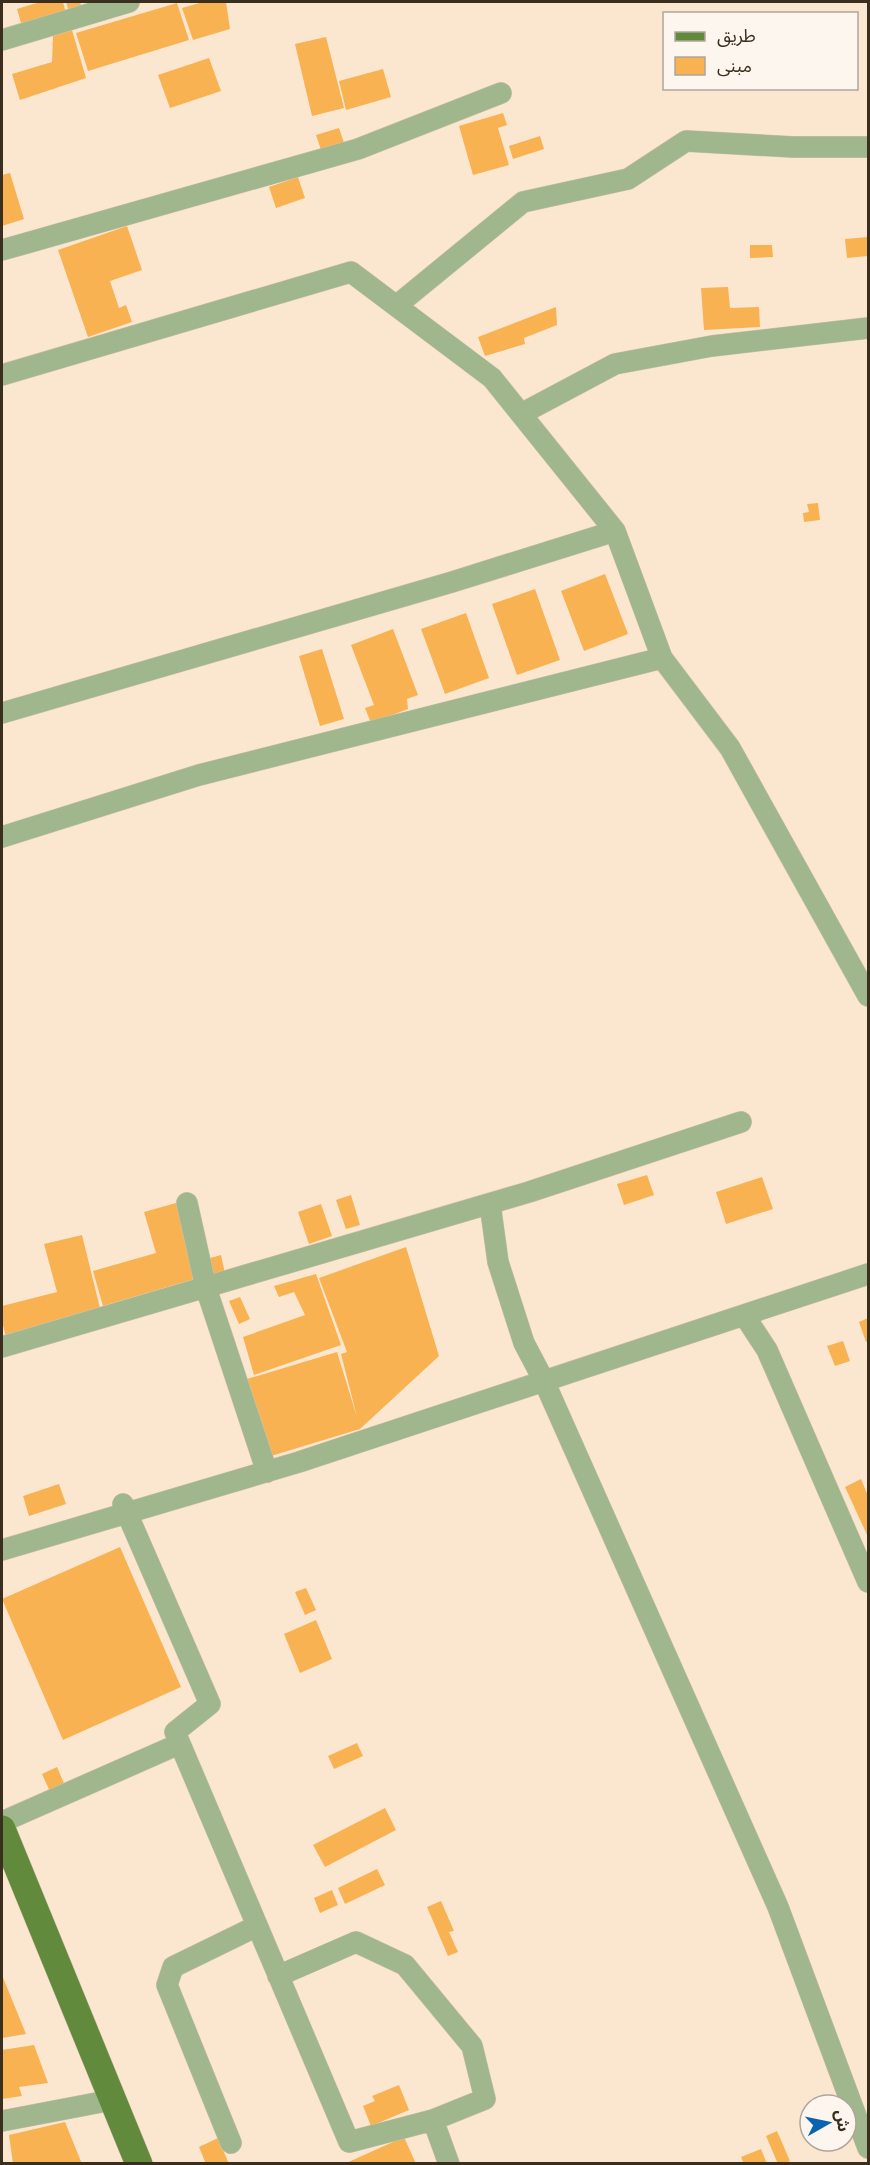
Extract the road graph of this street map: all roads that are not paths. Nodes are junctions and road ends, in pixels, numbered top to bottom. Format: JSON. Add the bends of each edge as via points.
{"nodes":[{"id":1,"x":129,"y":2,"type":"edge"},
{"id":2,"x":2,"y":40,"type":"edge"},
{"id":3,"x":501,"y":93,"type":"dead end"},
{"id":4,"x":868,"y":147,"type":"edge"},
{"id":5,"x":2,"y":250,"type":"edge"},
{"id":6,"x":396,"y":306,"type":"junction"},
{"id":7,"x":868,"y":328,"type":"edge"},
{"id":8,"x":2,"y":375,"type":"edge"},
{"id":9,"x":520,"y":414,"type":"junction"},
{"id":10,"x":615,"y":531,"type":"junction"},
{"id":11,"x":662,"y":658,"type":"junction"},
{"id":12,"x":2,"y":713,"type":"edge"},
{"id":13,"x":2,"y":837,"type":"edge"},
{"id":14,"x":868,"y":996,"type":"edge"},
{"id":15,"x":741,"y":1122,"type":"dead end"},
{"id":16,"x":187,"y":1203,"type":"dead end"},
{"id":17,"x":490,"y":1204,"type":"junction"},
{"id":18,"x":868,"y":1274,"type":"edge"},
{"id":19,"x":206,"y":1288,"type":"junction"},
{"id":20,"x":744,"y":1315,"type":"junction"},
{"id":21,"x":2,"y":1347,"type":"edge"},
{"id":22,"x":544,"y":1381,"type":"junction"},
{"id":23,"x":267,"y":1472,"type":"junction"},
{"id":24,"x":125,"y":1508,"type":"junction"},
{"id":25,"x":2,"y":1550,"type":"edge"},
{"id":26,"x":868,"y":1582,"type":"edge"},
{"id":27,"x":180,"y":1744,"type":"junction"},
{"id":28,"x":2,"y":1822,"type":"edge"},
{"id":29,"x":2,"y":1829,"type":"edge"},
{"id":30,"x":257,"y":1926,"type":"junction"},
{"id":31,"x":278,"y":1977,"type":"junction"},
{"id":32,"x":112,"y":2100,"type":"junction"},
{"id":33,"x":432,"y":2120,"type":"junction"},
{"id":34,"x":2,"y":2121,"type":"edge"},
{"id":35,"x":231,"y":2143,"type":"dead end"},
{"id":36,"x":868,"y":2148,"type":"edge"},
{"id":37,"x":138,"y":2163,"type":"edge"},
{"id":38,"x":449,"y":2163,"type":"edge"}],
"edges":[{"from":1,"to":2,"type":"street"},
{"from":3,"to":5,"type":"street","via":[[358,149]]},
{"from":4,"to":6,"type":"street","via":[[686,141],[628,179],[523,202]]},
{"from":6,"to":8,"type":"street","via":[[351,272]]},
{"from":6,"to":9,"type":"street","via":[[492,378]]},
{"from":7,"to":9,"type":"street","via":[[712,346],[615,364]]},
{"from":9,"to":10,"type":"street"},
{"from":10,"to":11,"type":"street"},
{"from":10,"to":12,"type":"street"},
{"from":11,"to":13,"type":"street","via":[[200,775]]},
{"from":11,"to":14,"type":"street","via":[[730,748]]},
{"from":15,"to":17,"type":"street"},
{"from":16,"to":19,"type":"street"},
{"from":17,"to":19,"type":"street"},
{"from":17,"to":22,"type":"street","via":[[498,1262],[524,1343]]},
{"from":18,"to":20,"type":"street"},
{"from":19,"to":21,"type":"street"},
{"from":19,"to":23,"type":"street"},
{"from":20,"to":22,"type":"street"},
{"from":20,"to":26,"type":"street","via":[[767,1350]]},
{"from":22,"to":23,"type":"street"},
{"from":22,"to":36,"type":"street","via":[[778,1907]]},
{"from":23,"to":24,"type":"street"},
{"from":24,"to":25,"type":"street"},
{"from":24,"to":27,"type":"street","via":[[210,1704],[175,1732]]},
{"from":27,"to":28,"type":"street"},
{"from":27,"to":30,"type":"street"},
{"from":29,"to":32,"type":"main road"},
{"from":30,"to":31,"type":"street"},
{"from":30,"to":35,"type":"street","via":[[173,1967],[168,1985]]},
{"from":31,"to":33,"type":"street","via":[[349,2142]]},
{"from":31,"to":33,"type":"street","via":[[356,1942],[405,1965],[472,2046],[485,2099]]},
{"from":32,"to":34,"type":"street"},
{"from":32,"to":37,"type":"main road"},
{"from":33,"to":38,"type":"street"}]}
